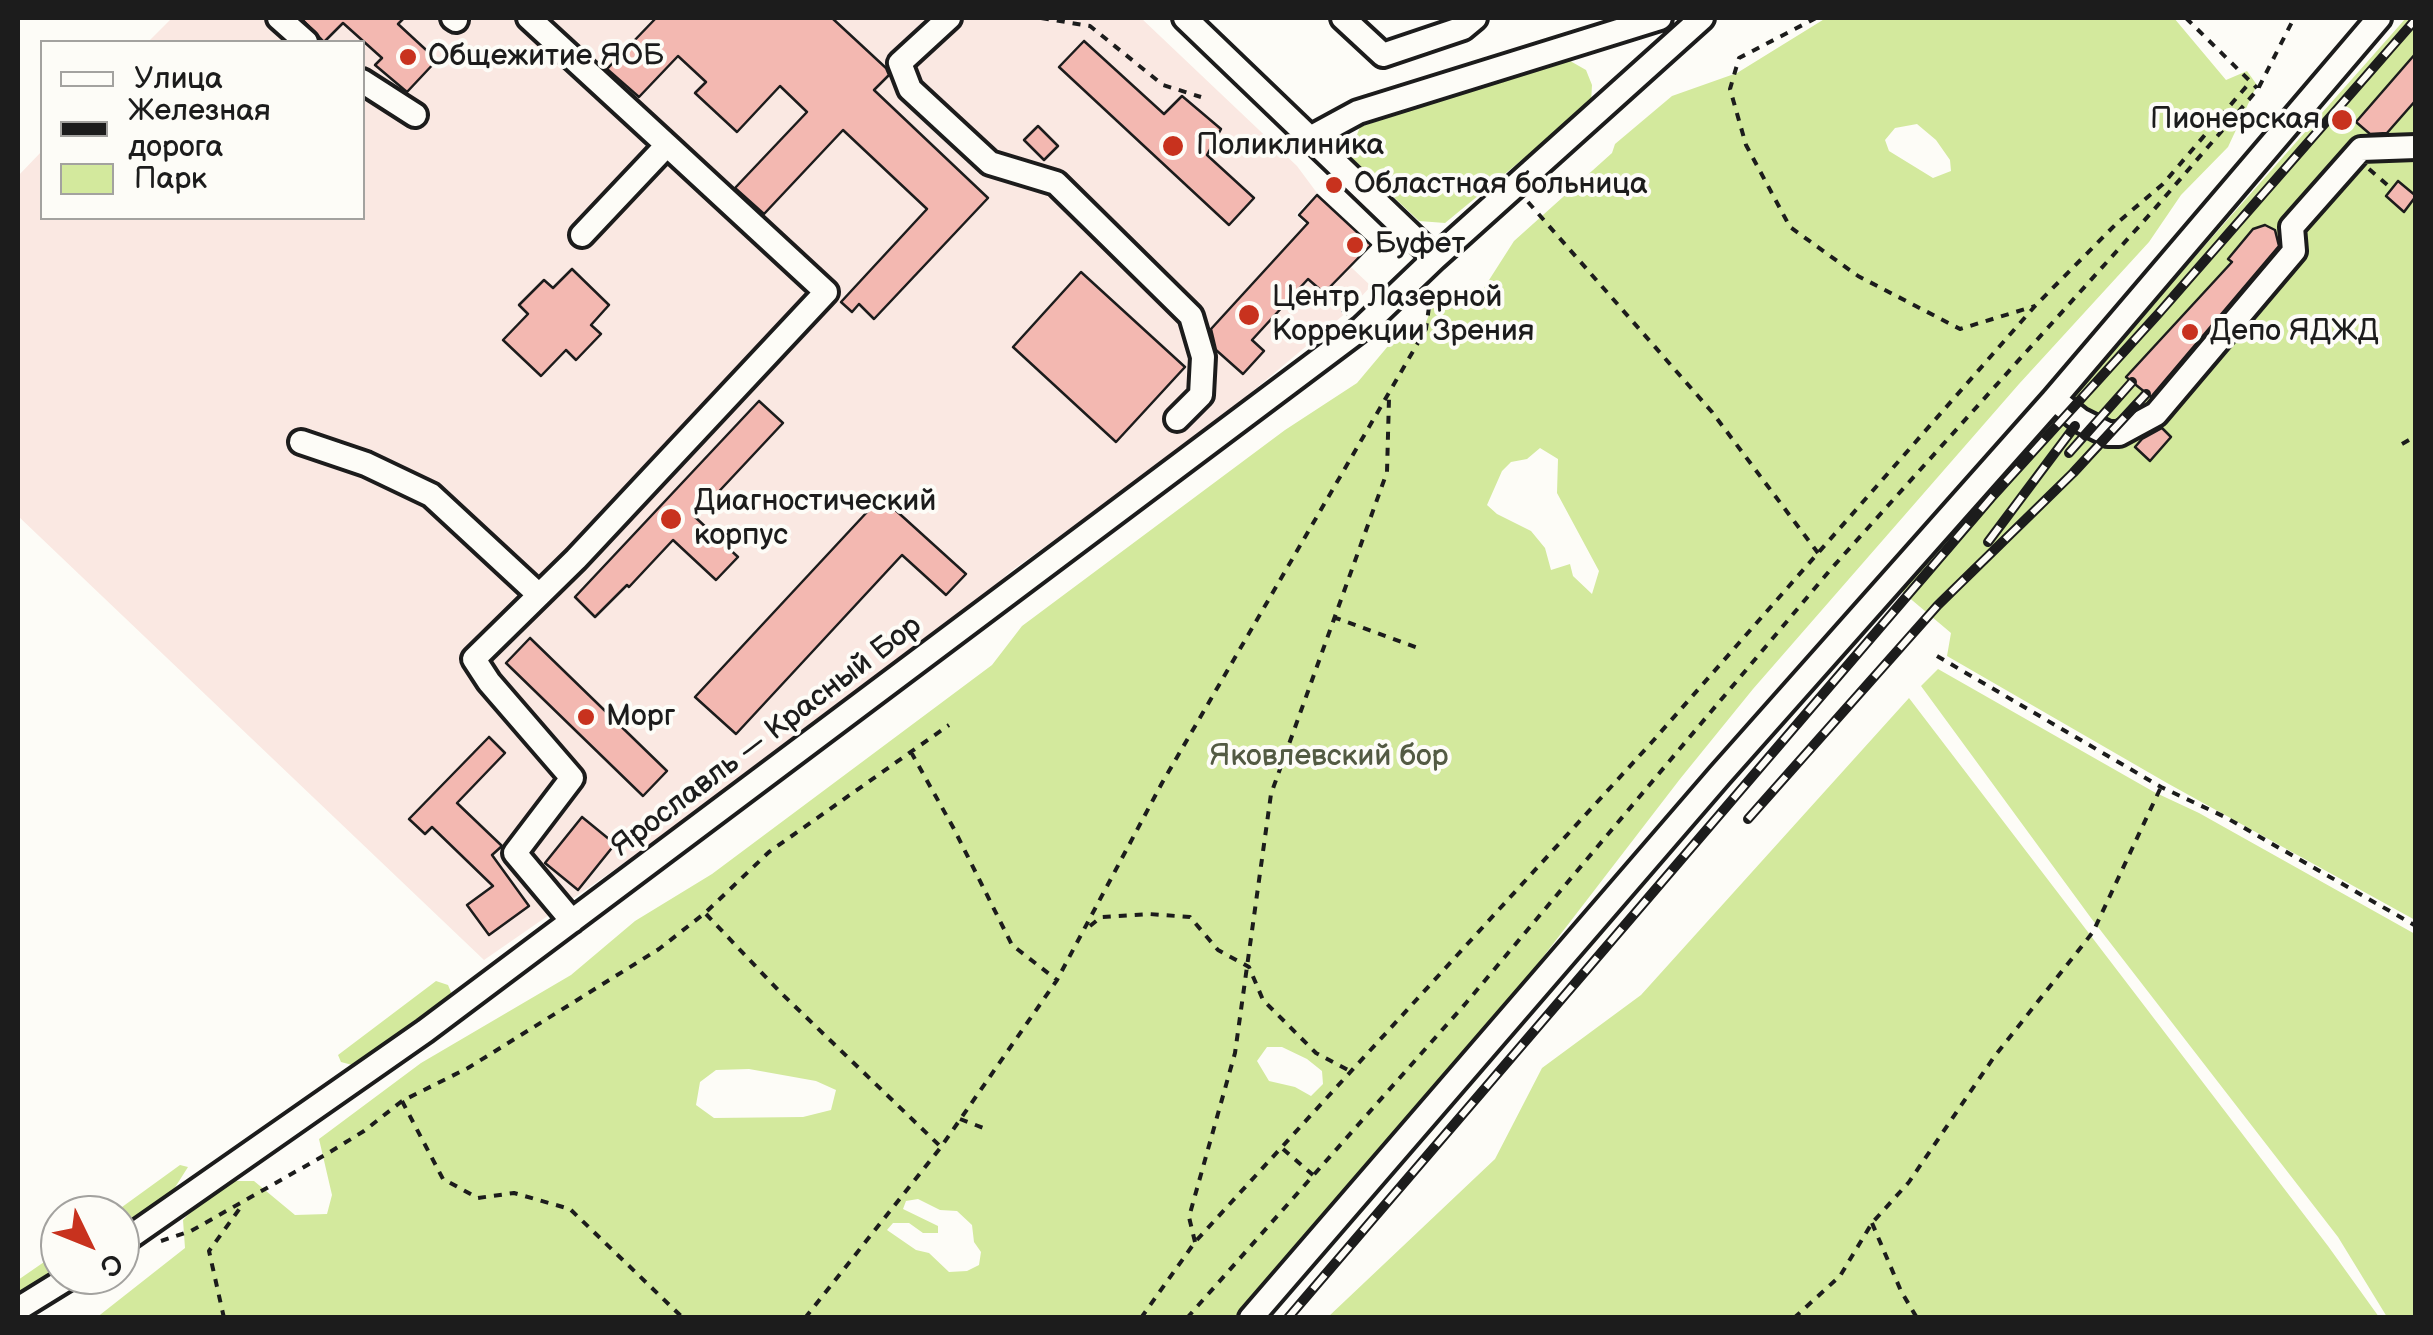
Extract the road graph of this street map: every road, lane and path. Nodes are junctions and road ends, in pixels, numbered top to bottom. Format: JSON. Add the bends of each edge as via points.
{"nodes":[{"id":1,"x":279,"y":18,"type":"edge"},
{"id":2,"x":530,"y":18,"type":"edge"},
{"id":3,"x":949,"y":18,"type":"edge"},
{"id":4,"x":1041,"y":18,"type":"edge"},
{"id":5,"x":1185,"y":18,"type":"edge"},
{"id":6,"x":1343,"y":18,"type":"edge"},
{"id":7,"x":1475,"y":18,"type":"edge"},
{"id":8,"x":1660,"y":18,"type":"edge"},
{"id":9,"x":1702,"y":18,"type":"edge"},
{"id":10,"x":1816,"y":18,"type":"edge"},
{"id":11,"x":2186,"y":18,"type":"edge"},
{"id":12,"x":2294,"y":18,"type":"edge"},
{"id":13,"x":2379,"y":18,"type":"edge"},
{"id":14,"x":1613,"y":23,"type":"edge"},
{"id":15,"x":304,"y":40,"type":"edge"},
{"id":16,"x":2250,"y":81,"type":"junction"},
{"id":17,"x":365,"y":82,"type":"edge"},
{"id":18,"x":2258,"y":89,"type":"junction"},
{"id":19,"x":1201,"y":98,"type":"dead end"},
{"id":20,"x":415,"y":115,"type":"dead end"},
{"id":21,"x":1312,"y":136,"type":"junction"},
{"id":22,"x":667,"y":145,"type":"junction"},
{"id":23,"x":2416,"y":147,"type":"edge"},
{"id":24,"x":2355,"y":156,"type":"junction"},
{"id":25,"x":1514,"y":186,"type":"junction"},
{"id":26,"x":2392,"y":189,"type":"dead end"},
{"id":27,"x":582,"y":235,"type":"dead end"},
{"id":28,"x":1435,"y":258,"type":"junction"},
{"id":29,"x":2035,"y":306,"type":"junction"},
{"id":30,"x":1389,"y":393,"type":"junction"},
{"id":31,"x":2054,"y":399,"type":"junction"},
{"id":32,"x":1177,"y":419,"type":"dead end"},
{"id":33,"x":2416,"y":436,"type":"edge"},
{"id":34,"x":301,"y":442,"type":"dead end"},
{"id":35,"x":2402,"y":444,"type":"dead end"},
{"id":36,"x":1818,"y":553,"type":"junction"},
{"id":37,"x":540,"y":595,"type":"junction"},
{"id":38,"x":1333,"y":618,"type":"junction"},
{"id":39,"x":1418,"y":648,"type":"dead end"},
{"id":40,"x":1937,"y":656,"type":"dead end"},
{"id":41,"x":948,"y":725,"type":"dead end"},
{"id":42,"x":911,"y":751,"type":"junction"},
{"id":43,"x":2161,"y":787,"type":"junction"},
{"id":44,"x":706,"y":913,"type":"junction"},
{"id":45,"x":572,"y":921,"type":"junction"},
{"id":46,"x":2416,"y":926,"type":"edge"},
{"id":47,"x":1086,"y":930,"type":"junction"},
{"id":48,"x":1248,"y":966,"type":"junction"},
{"id":49,"x":1057,"y":980,"type":"junction"},
{"id":50,"x":1352,"y":1072,"type":"junction"},
{"id":51,"x":402,"y":1101,"type":"junction"},
{"id":52,"x":960,"y":1119,"type":"junction"},
{"id":53,"x":986,"y":1129,"type":"dead end"},
{"id":54,"x":941,"y":1146,"type":"junction"},
{"id":55,"x":1283,"y":1148,"type":"junction"},
{"id":56,"x":1313,"y":1175,"type":"junction"},
{"id":57,"x":246,"y":1200,"type":"junction"},
{"id":58,"x":1872,"y":1223,"type":"junction"},
{"id":59,"x":140,"y":1230,"type":"edge"},
{"id":60,"x":1195,"y":1242,"type":"junction"},
{"id":61,"x":154,"y":1244,"type":"dead end"},
{"id":62,"x":41,"y":1295,"type":"edge"},
{"id":63,"x":18,"y":1309,"type":"edge"},
{"id":64,"x":224,"y":1318,"type":"edge"},
{"id":65,"x":683,"y":1318,"type":"edge"},
{"id":66,"x":804,"y":1318,"type":"edge"},
{"id":67,"x":1141,"y":1318,"type":"edge"},
{"id":68,"x":1187,"y":1318,"type":"edge"},
{"id":69,"x":1252,"y":1318,"type":"edge"},
{"id":70,"x":1794,"y":1318,"type":"edge"},
{"id":71,"x":1917,"y":1318,"type":"edge"}],
"edges":[{"from":1,"to":15,"type":"street"},
{"from":2,"to":22,"type":"street"},
{"from":3,"to":32,"type":"street","via":[[900,63],[910,88],[990,162],[1056,183],[1192,316],[1203,357],[1201,395]]},
{"from":4,"to":19,"type":"path","via":[[1090,26],[1163,84]]},
{"from":5,"to":21,"type":"street"},
{"from":6,"to":7,"type":"street","via":[[1383,55]]},
{"from":8,"to":14,"type":"street"},
{"from":9,"to":25,"type":"street","name":"Ярославль — Красный Бор"},
{"from":10,"to":29,"type":"path","via":[[1739,58],[1730,89],[1746,145],[1790,226],[1858,276],[1960,329]]},
{"from":11,"to":16,"type":"path"},
{"from":12,"to":18,"type":"path"},
{"from":13,"to":31,"type":"street"},
{"from":14,"to":21,"type":"street","via":[[1358,112]]},
{"from":16,"to":18,"type":"path"},
{"from":16,"to":29,"type":"path","via":[[2163,184]]},
{"from":17,"to":20,"type":"street"},
{"from":18,"to":56,"type":"path","via":[[1830,569]]},
{"from":21,"to":28,"type":"street"},
{"from":22,"to":27,"type":"street"},
{"from":22,"to":37,"type":"street","via":[[826,292]]},
{"from":23,"to":24,"type":"street","via":[[2361,149]]},
{"from":24,"to":26,"type":"path"},
{"from":24,"to":31,"type":"street","via":[[2292,227],[2294,251],[2156,414],[2108,434]]},
{"from":25,"to":28,"type":"street","name":"Ярославль — Красный Бор"},
{"from":25,"to":36,"type":"path","via":[[1712,412]]},
{"from":28,"to":30,"type":"path","via":[[1426,329]]},
{"from":28,"to":45,"type":"street","name":"Ярославль — Красный Бор","via":[[1362,328]]},
{"from":29,"to":36,"type":"path"},
{"from":30,"to":38,"type":"path","via":[[1387,472]]},
{"from":30,"to":47,"type":"path","via":[[1162,783]]},
{"from":31,"to":69,"type":"street"},
{"from":33,"to":35,"type":"path"},
{"from":34,"to":37,"type":"street","via":[[431,495]]},
{"from":36,"to":50,"type":"path"},
{"from":37,"to":45,"type":"street","via":[[474,659],[572,778],[515,853]]},
{"from":38,"to":39,"type":"path"},
{"from":38,"to":48,"type":"path","via":[[1271,794]]},
{"from":40,"to":43,"type":"path"},
{"from":41,"to":42,"type":"path"},
{"from":42,"to":44,"type":"path","via":[[768,852]]},
{"from":42,"to":49,"type":"path","via":[[1012,945]]},
{"from":43,"to":46,"type":"path"},
{"from":43,"to":58,"type":"path","via":[[2093,932]]},
{"from":44,"to":51,"type":"path","via":[[528,1032]]},
{"from":44,"to":54,"type":"path"},
{"from":45,"to":59,"type":"street","name":"Ярославль — Красный Бор"},
{"from":47,"to":48,"type":"path","via":[[1100,917],[1190,917],[1218,950]]},
{"from":47,"to":49,"type":"path"},
{"from":48,"to":50,"type":"path","via":[[1263,1000],[1316,1053]]},
{"from":48,"to":60,"type":"path","via":[[1235,1053],[1189,1217]]},
{"from":49,"to":52,"type":"path"},
{"from":50,"to":55,"type":"path"},
{"from":51,"to":57,"type":"path"},
{"from":51,"to":65,"type":"path","via":[[443,1179],[478,1198],[514,1194],[570,1208]]},
{"from":52,"to":53,"type":"path"},
{"from":52,"to":54,"type":"path"},
{"from":54,"to":66,"type":"path"},
{"from":55,"to":56,"type":"path"},
{"from":55,"to":60,"type":"path"},
{"from":56,"to":68,"type":"path"},
{"from":57,"to":61,"type":"path"},
{"from":57,"to":64,"type":"path","via":[[210,1251]]},
{"from":58,"to":70,"type":"path","via":[[1840,1276]]},
{"from":58,"to":71,"type":"path"},
{"from":60,"to":67,"type":"path"},
{"from":62,"to":63,"type":"street"}]}
